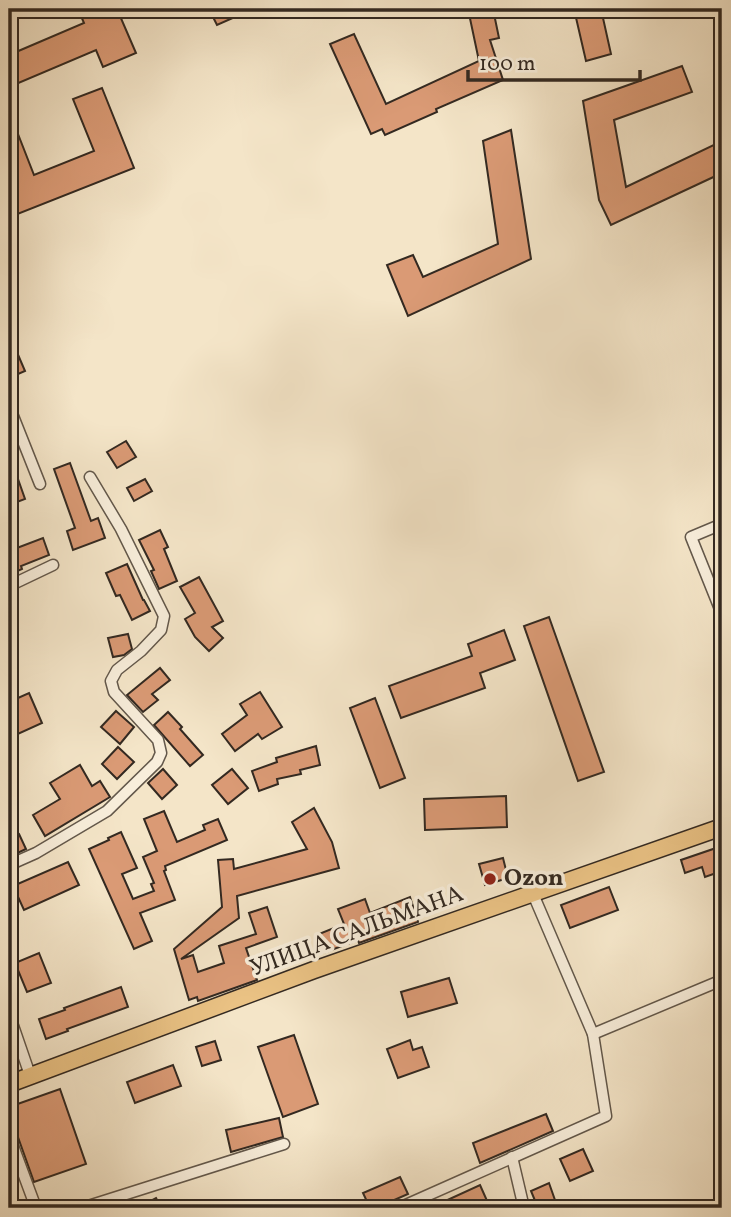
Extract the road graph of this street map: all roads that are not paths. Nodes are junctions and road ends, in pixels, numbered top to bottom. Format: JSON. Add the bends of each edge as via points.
{"nodes":[{"id":1,"x":9,"y":406,"type":"edge"},
{"id":2,"x":90,"y":477,"type":"dead end"},
{"id":3,"x":40,"y":484,"type":"dead end"},
{"id":4,"x":722,"y":524,"type":"edge"},
{"id":5,"x":53,"y":565,"type":"dead end"},
{"id":6,"x":9,"y":586,"type":"edge"},
{"id":7,"x":722,"y":614,"type":"edge"},
{"id":8,"x":722,"y":827,"type":"edge"},
{"id":9,"x":9,"y":864,"type":"edge"},
{"id":10,"x":533,"y":894,"type":"junction"},
{"id":11,"x":722,"y":981,"type":"edge"},
{"id":12,"x":9,"y":1014,"type":"edge"},
{"id":13,"x":593,"y":1034,"type":"junction"},
{"id":14,"x":30,"y":1075,"type":"junction"},
{"id":15,"x":9,"y":1084,"type":"edge"},
{"id":16,"x":9,"y":1135,"type":"edge"},
{"id":17,"x":284,"y":1144,"type":"dead end"},
{"id":18,"x":512,"y":1157,"type":"junction"},
{"id":19,"x":36,"y":1208,"type":"edge"},
{"id":20,"x":82,"y":1208,"type":"edge"},
{"id":21,"x":399,"y":1208,"type":"edge"},
{"id":22,"x":524,"y":1208,"type":"edge"}],
"edges":[{"from":1,"to":3,"type":"street"},
{"from":2,"to":9,"type":"street","via":[[164,616],[161,630],[111,681],[114,692],[158,740],[162,753],[107,811]]},
{"from":4,"to":7,"type":"street","via":[[691,537]]},
{"from":5,"to":6,"type":"street"},
{"from":8,"to":10,"type":"main road","name":"УЛИЦА САЛЬМАНА"},
{"from":10,"to":13,"type":"street"},
{"from":10,"to":14,"type":"main road","name":"УЛИЦА САЛЬМАНА"},
{"from":11,"to":13,"type":"street"},
{"from":12,"to":14,"type":"street"},
{"from":13,"to":18,"type":"street","via":[[606,1116]]},
{"from":14,"to":15,"type":"main road","name":"УЛИЦА САЛЬМАНА"},
{"from":16,"to":19,"type":"street"},
{"from":17,"to":20,"type":"street"},
{"from":18,"to":21,"type":"street"},
{"from":18,"to":22,"type":"street"}]}
